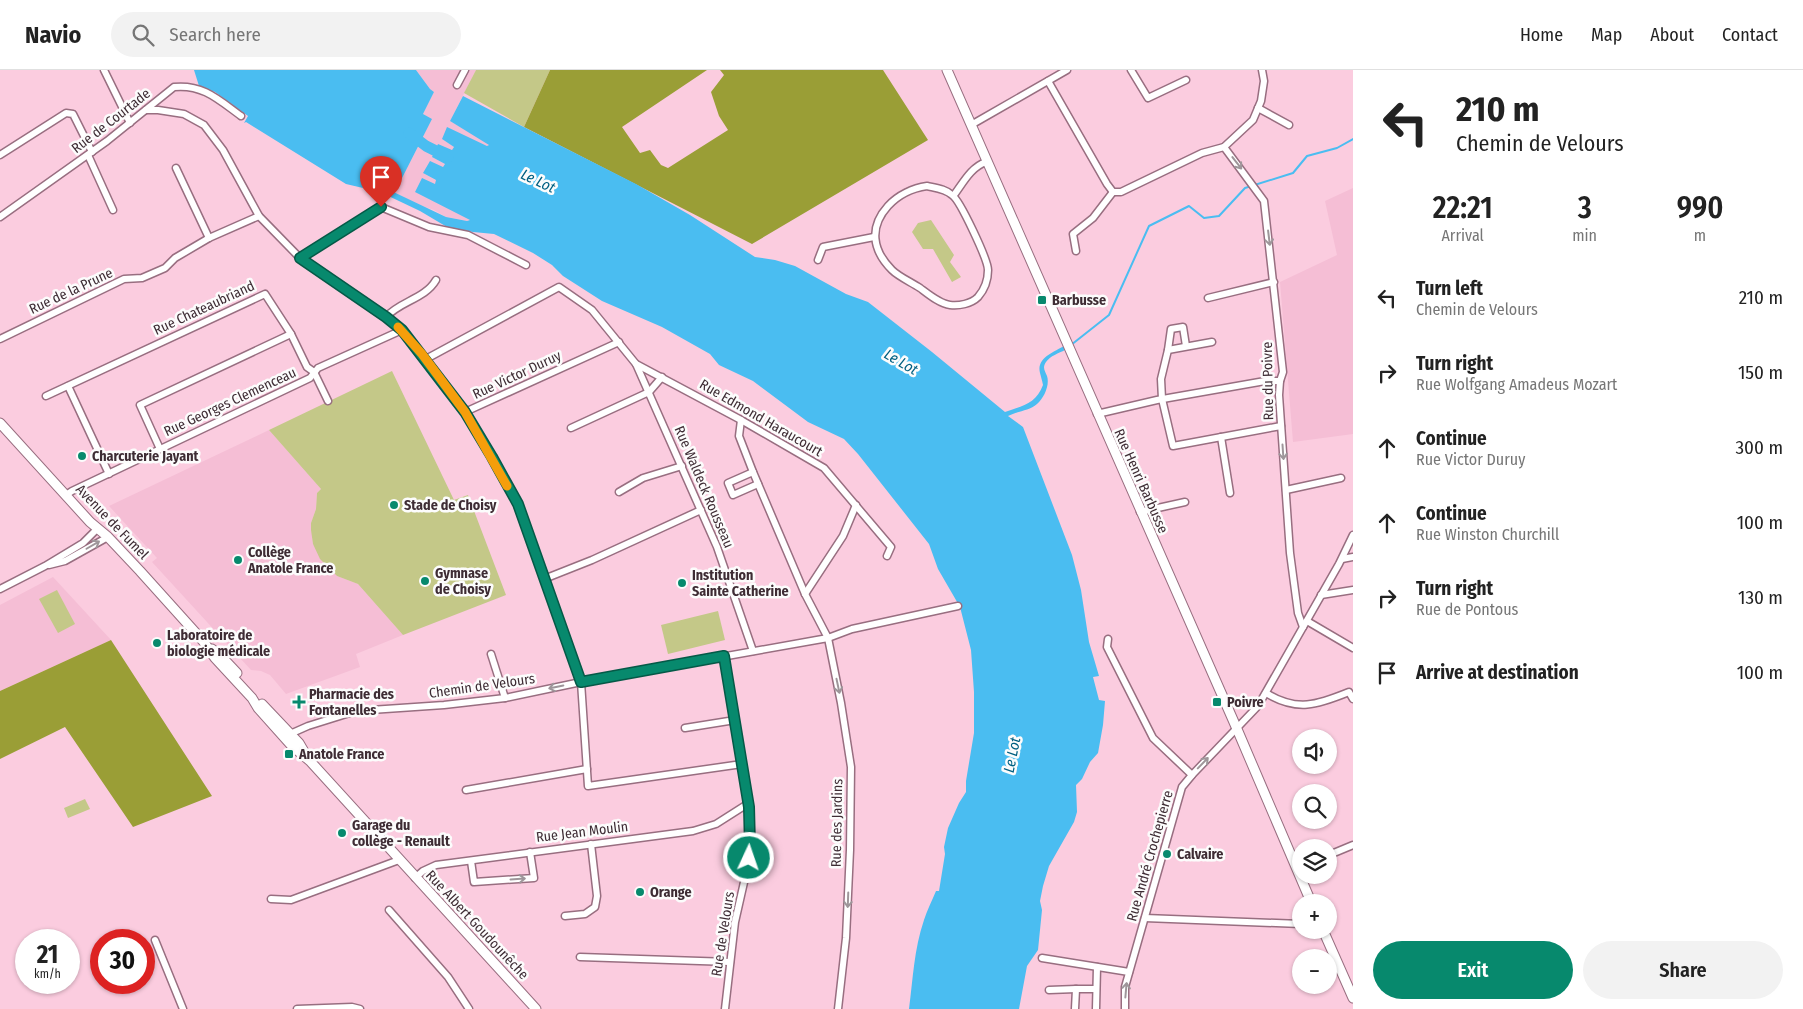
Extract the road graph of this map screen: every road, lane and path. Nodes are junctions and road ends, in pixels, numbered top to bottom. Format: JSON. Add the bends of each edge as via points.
{"nodes":[{"id":1,"x":104,"y":70,"type":"edge"},
{"id":2,"x":465,"y":70,"type":"edge"},
{"id":3,"x":947,"y":70,"type":"edge"},
{"id":4,"x":1067,"y":70,"type":"edge"},
{"id":5,"x":1131,"y":70,"type":"edge"},
{"id":6,"x":1262,"y":70,"type":"edge"},
{"id":7,"x":1186,"y":80,"type":"dead end"},
{"id":8,"x":1048,"y":81,"type":"junction"},
{"id":9,"x":457,"y":85,"type":"dead end"},
{"id":10,"x":1258,"y":108,"type":"junction"},
{"id":11,"x":146,"y":110,"type":"junction"},
{"id":12,"x":241,"y":116,"type":"dead end"},
{"id":13,"x":130,"y":123,"type":"junction"},
{"id":14,"x":1289,"y":124,"type":"dead end"},
{"id":15,"x":971,"y":125,"type":"junction"},
{"id":16,"x":1224,"y":147,"type":"junction"},
{"id":17,"x":90,"y":154,"type":"junction"},
{"id":18,"x":0,"y":155,"type":"edge"},
{"id":19,"x":986,"y":162,"type":"junction"},
{"id":20,"x":176,"y":168,"type":"dead end"},
{"id":21,"x":1113,"y":192,"type":"junction"},
{"id":22,"x":954,"y":195,"type":"junction"},
{"id":23,"x":113,"y":210,"type":"dead end"},
{"id":24,"x":259,"y":216,"type":"junction"},
{"id":25,"x":0,"y":217,"type":"edge"},
{"id":26,"x":874,"y":237,"type":"junction"},
{"id":27,"x":209,"y":238,"type":"junction"},
{"id":28,"x":1076,"y":251,"type":"dead end"},
{"id":29,"x":300,"y":258,"type":"junction"},
{"id":30,"x":818,"y":260,"type":"dead end"},
{"id":31,"x":526,"y":265,"type":"dead end"},
{"id":32,"x":436,"y":280,"type":"dead end"},
{"id":33,"x":1274,"y":282,"type":"junction"},
{"id":34,"x":1208,"y":298,"type":"dead end"},
{"id":35,"x":386,"y":317,"type":"junction"},
{"id":36,"x":402,"y":330,"type":"junction"},
{"id":37,"x":291,"y":334,"type":"junction"},
{"id":38,"x":0,"y":339,"type":"edge"},
{"id":39,"x":619,"y":342,"type":"junction"},
{"id":40,"x":1212,"y":342,"type":"dead end"},
{"id":41,"x":1186,"y":346,"type":"junction"},
{"id":42,"x":1168,"y":350,"type":"junction"},
{"id":43,"x":426,"y":359,"type":"junction"},
{"id":44,"x":636,"y":364,"type":"junction"},
{"id":45,"x":314,"y":372,"type":"junction"},
{"id":46,"x":662,"y":377,"type":"junction"},
{"id":47,"x":1280,"y":381,"type":"junction"},
{"id":48,"x":68,"y":386,"type":"junction"},
{"id":49,"x":649,"y":392,"type":"junction"},
{"id":50,"x":46,"y":396,"type":"dead end"},
{"id":51,"x":1162,"y":399,"type":"junction"},
{"id":52,"x":328,"y":401,"type":"dead end"},
{"id":53,"x":465,"y":412,"type":"junction"},
{"id":54,"x":1097,"y":414,"type":"junction"},
{"id":55,"x":741,"y":420,"type":"junction"},
{"id":56,"x":0,"y":423,"type":"edge"},
{"id":57,"x":1281,"y":426,"type":"junction"},
{"id":58,"x":571,"y":428,"type":"dead end"},
{"id":59,"x":1221,"y":437,"type":"junction"},
{"id":60,"x":160,"y":449,"type":"junction"},
{"id":61,"x":682,"y":466,"type":"junction"},
{"id":62,"x":753,"y":472,"type":"junction"},
{"id":63,"x":109,"y":474,"type":"junction"},
{"id":64,"x":1341,"y":478,"type":"dead end"},
{"id":65,"x":758,"y":484,"type":"junction"},
{"id":66,"x":1286,"y":490,"type":"junction"},
{"id":67,"x":619,"y":492,"type":"dead end"},
{"id":68,"x":1230,"y":493,"type":"dead end"},
{"id":69,"x":66,"y":495,"type":"junction"},
{"id":70,"x":1185,"y":502,"type":"dead end"},
{"id":71,"x":856,"y":505,"type":"junction"},
{"id":72,"x":702,"y":510,"type":"junction"},
{"id":73,"x":1140,"y":512,"type":"junction"},
{"id":74,"x":98,"y":528,"type":"junction"},
{"id":75,"x":1353,"y":535,"type":"edge"},
{"id":76,"x":108,"y":537,"type":"junction"},
{"id":77,"x":887,"y":556,"type":"dead end"},
{"id":78,"x":1353,"y":557,"type":"edge"},
{"id":79,"x":1342,"y":559,"type":"junction"},
{"id":80,"x":45,"y":566,"type":"junction"},
{"id":81,"x":544,"y":578,"type":"junction"},
{"id":82,"x":0,"y":589,"type":"edge"},
{"id":83,"x":1353,"y":590,"type":"edge"},
{"id":84,"x":805,"y":594,"type":"junction"},
{"id":85,"x":1321,"y":595,"type":"junction"},
{"id":86,"x":958,"y":606,"type":"dead end"},
{"id":87,"x":1305,"y":624,"type":"junction"},
{"id":88,"x":828,"y":638,"type":"junction"},
{"id":89,"x":1108,"y":639,"type":"dead end"},
{"id":90,"x":1353,"y":648,"type":"edge"},
{"id":91,"x":753,"y":651,"type":"junction"},
{"id":92,"x":491,"y":654,"type":"dead end"},
{"id":93,"x":724,"y":656,"type":"junction"},
{"id":94,"x":581,"y":682,"type":"junction"},
{"id":95,"x":1351,"y":691,"type":"edge"},
{"id":96,"x":1266,"y":693,"type":"junction"},
{"id":97,"x":506,"y":698,"type":"junction"},
{"id":98,"x":1353,"y":699,"type":"edge"},
{"id":99,"x":735,"y":720,"type":"junction"},
{"id":100,"x":685,"y":728,"type":"dead end"},
{"id":101,"x":1237,"y":729,"type":"junction"},
{"id":102,"x":288,"y":736,"type":"junction"},
{"id":103,"x":742,"y":764,"type":"junction"},
{"id":104,"x":587,"y":769,"type":"junction"},
{"id":105,"x":1192,"y":775,"type":"junction"},
{"id":106,"x":466,"y":790,"type":"dead end"},
{"id":107,"x":748,"y":803,"type":"junction"},
{"id":108,"x":591,"y":844,"type":"junction"},
{"id":109,"x":1353,"y":845,"type":"edge"},
{"id":110,"x":530,"y":852,"type":"junction"},
{"id":111,"x":1292,"y":852,"type":"edge"},
{"id":112,"x":1337,"y":852,"type":"edge"},
{"id":113,"x":399,"y":860,"type":"junction"},
{"id":114,"x":471,"y":861,"type":"junction"},
{"id":115,"x":415,"y":878,"type":"junction"},
{"id":116,"x":271,"y":899,"type":"dead end"},
{"id":117,"x":389,"y":910,"type":"dead end"},
{"id":118,"x":565,"y":916,"type":"dead end"},
{"id":119,"x":1145,"y":918,"type":"junction"},
{"id":120,"x":1292,"y":924,"type":"edge"},
{"id":121,"x":1327,"y":939,"type":"edge"},
{"id":122,"x":155,"y":940,"type":"dead end"},
{"id":123,"x":580,"y":957,"type":"dead end"},
{"id":124,"x":1042,"y":958,"type":"dead end"},
{"id":125,"x":730,"y":962,"type":"junction"},
{"id":126,"x":1097,"y":967,"type":"junction"},
{"id":127,"x":1129,"y":972,"type":"junction"},
{"id":128,"x":1076,"y":989,"type":"junction"},
{"id":129,"x":1096,"y":989,"type":"junction"},
{"id":130,"x":1049,"y":990,"type":"dead end"},
{"id":131,"x":1353,"y":998,"type":"edge"},
{"id":132,"x":183,"y":1009,"type":"edge"},
{"id":133,"x":297,"y":1009,"type":"edge"},
{"id":134,"x":360,"y":1009,"type":"edge"},
{"id":135,"x":469,"y":1009,"type":"edge"},
{"id":136,"x":536,"y":1009,"type":"edge"},
{"id":137,"x":725,"y":1009,"type":"edge"},
{"id":138,"x":838,"y":1009,"type":"edge"},
{"id":139,"x":1075,"y":1009,"type":"edge"},
{"id":140,"x":1096,"y":1009,"type":"edge"},
{"id":141,"x":1125,"y":1009,"type":"edge"}],
"edges":[{"from":1,"to":13,"type":"street"},
{"from":2,"to":9,"type":"street"},
{"from":3,"to":15,"type":"main road","name":"Rue Henri Barbusse"},
{"from":4,"to":8,"type":"street"},
{"from":5,"to":7,"type":"street","via":[[1148,98]]},
{"from":6,"to":10,"type":"street","via":[[1264,81]]},
{"from":8,"to":15,"type":"street"},
{"from":8,"to":21,"type":"street"},
{"from":10,"to":14,"type":"street"},
{"from":10,"to":16,"type":"street","via":[[1252,120]]},
{"from":11,"to":12,"type":"street","name":"Rue de Courtade","via":[[174,87],[188,86],[208,92]]},
{"from":11,"to":13,"type":"street","name":"Rue de Courtade"},
{"from":11,"to":24,"type":"street","name":"Rue Victor Duruy","via":[[184,114],[204,125],[223,150]]},
{"from":13,"to":17,"type":"street","name":"Rue de Courtade"},
{"from":15,"to":19,"type":"main road","name":"Rue Henri Barbusse"},
{"from":16,"to":21,"type":"street","via":[[1202,153],[1121,192]]},
{"from":16,"to":33,"type":"street","name":"Rue du Poivre","one_way":true,"via":[[1264,201]]},
{"from":17,"to":18,"type":"street","via":[[73,114],[66,113]]},
{"from":17,"to":23,"type":"street"},
{"from":17,"to":25,"type":"street","name":"Rue de Courtade"},
{"from":19,"to":22,"type":"street","via":[[977,166]]},
{"from":19,"to":54,"type":"main road","name":"Rue Henri Barbusse"},
{"from":20,"to":27,"type":"street"},
{"from":21,"to":28,"type":"street","via":[[1093,218],[1073,234]]},
{"from":22,"to":26,"type":"street","via":[[927,186],[911,190],[892,201],[879,216]]},
{"from":22,"to":26,"type":"street","via":[[988,268],[986,287],[976,300],[964,305],[948,305],[938,300],[892,270],[878,252]]},
{"from":24,"to":27,"type":"street","name":"Rue de la Prune"},
{"from":24,"to":29,"type":"street","name":"Rue Victor Duruy"},
{"from":26,"to":30,"type":"street","via":[[823,247]]},
{"from":27,"to":38,"type":"street","name":"Rue de la Prune","via":[[175,258],[165,268],[142,278],[124,280]]},
{"from":29,"to":31,"type":"street","via":[[381,207],[429,227],[468,235]]},
{"from":29,"to":35,"type":"street","name":"Rue Victor Duruy"},
{"from":32,"to":35,"type":"street","via":[[431,289],[392,310]]},
{"from":33,"to":34,"type":"street"},
{"from":33,"to":47,"type":"street","name":"Rue du Poivre","via":[[1283,372]]},
{"from":35,"to":36,"type":"street","name":"Rue Victor Duruy"},
{"from":36,"to":43,"type":"street","name":"Rue Victor Duruy"},
{"from":36,"to":45,"type":"street","name":"Rue Georges Clemenceau"},
{"from":37,"to":45,"type":"street","name":"Rue Chateaubriand","via":[[307,367]]},
{"from":37,"to":48,"type":"street","name":"Rue Chateaubriand","via":[[265,294]]},
{"from":37,"to":60,"type":"street","via":[[140,405]]},
{"from":39,"to":43,"type":"street","name":"Rue Edmond Haraucourt","via":[[592,310],[559,286]]},
{"from":39,"to":44,"type":"street","name":"Rue Edmond Haraucourt"},
{"from":39,"to":53,"type":"street","name":"Rue Victor Duruy"},
{"from":40,"to":41,"type":"street"},
{"from":41,"to":42,"type":"street"},
{"from":41,"to":42,"type":"street","via":[[1183,327],[1171,329]]},
{"from":42,"to":51,"type":"street","via":[[1161,379]]},
{"from":43,"to":53,"type":"street","name":"Rue Victor Duruy"},
{"from":44,"to":46,"type":"street","name":"Rue Edmond Haraucourt"},
{"from":44,"to":49,"type":"street","name":"Rue Waldeck Rousseau"},
{"from":45,"to":52,"type":"street","name":"Rue Chateaubriand"},
{"from":45,"to":60,"type":"street","name":"Rue Georges Clemenceau","via":[[310,378]]},
{"from":46,"to":49,"type":"street"},
{"from":46,"to":55,"type":"street","name":"Rue Edmond Haraucourt"},
{"from":47,"to":51,"type":"street"},
{"from":47,"to":57,"type":"street","name":"Rue du Poivre"},
{"from":48,"to":50,"type":"street","name":"Rue Chateaubriand"},
{"from":48,"to":63,"type":"street"},
{"from":49,"to":58,"type":"street"},
{"from":49,"to":61,"type":"street","name":"Rue Waldeck Rousseau"},
{"from":51,"to":54,"type":"street"},
{"from":51,"to":59,"type":"street","via":[[1173,446]]},
{"from":53,"to":81,"type":"street","via":[[518,504]]},
{"from":54,"to":73,"type":"main road","name":"Rue Henri Barbusse"},
{"from":55,"to":62,"type":"street","name":"Rue des Jardins","via":[[739,436]]},
{"from":55,"to":71,"type":"street","name":"Rue Edmond Haraucourt","via":[[824,468]]},
{"from":56,"to":69,"type":"main road","name":"Avenue de Fumel"},
{"from":57,"to":59,"type":"street"},
{"from":57,"to":66,"type":"street","name":"Rue du Poivre","one_way":true},
{"from":59,"to":68,"type":"street"},
{"from":60,"to":63,"type":"street","name":"Rue Georges Clemenceau"},
{"from":61,"to":67,"type":"street","via":[[643,478]]},
{"from":61,"to":72,"type":"street","name":"Rue Waldeck Rousseau"},
{"from":62,"to":65,"type":"street","name":"Rue des Jardins"},
{"from":62,"to":65,"type":"street","via":[[728,483],[733,495]]},
{"from":63,"to":69,"type":"street","name":"Rue Georges Clemenceau"},
{"from":64,"to":66,"type":"street"},
{"from":65,"to":84,"type":"street","name":"Rue des Jardins"},
{"from":66,"to":87,"type":"street","name":"Rue du Poivre","via":[[1296,605]]},
{"from":69,"to":74,"type":"main road","name":"Avenue de Fumel"},
{"from":70,"to":73,"type":"street"},
{"from":71,"to":77,"type":"street","name":"Rue Edmond Haraucourt","via":[[891,547]]},
{"from":71,"to":84,"type":"street","via":[[843,536]]},
{"from":72,"to":81,"type":"street"},
{"from":72,"to":91,"type":"street","name":"Rue Waldeck Rousseau"},
{"from":73,"to":101,"type":"main road","name":"Rue Henri Barbusse"},
{"from":74,"to":76,"type":"main road","name":"Avenue de Fumel"},
{"from":74,"to":80,"type":"street","via":[[83,543]]},
{"from":75,"to":79,"type":"street","name":"Rue André Crochepierre"},
{"from":80,"to":76,"type":"street","one_way":true,"via":[[65,560]]},
{"from":76,"to":102,"type":"main road","name":"Avenue de Fumel","via":[[258,708]]},
{"from":78,"to":79,"type":"street"},
{"from":79,"to":85,"type":"street","name":"Rue André Crochepierre"},
{"from":80,"to":82,"type":"street"},
{"from":81,"to":94,"type":"street"},
{"from":83,"to":85,"type":"street"},
{"from":84,"to":88,"type":"street","name":"Rue des Jardins"},
{"from":85,"to":87,"type":"street","name":"Rue André Crochepierre"},
{"from":86,"to":88,"type":"street","name":"Chemin de Velours"},
{"from":87,"to":90,"type":"street"},
{"from":87,"to":96,"type":"street","name":"Rue André Crochepierre"},
{"from":88,"to":91,"type":"street","name":"Chemin de Velours"},
{"from":88,"to":138,"type":"street","name":"Rue des Jardins","one_way":true,"via":[[851,767],[846,938]]},
{"from":89,"to":105,"type":"street","via":[[1107,647],[1153,738]]},
{"from":91,"to":93,"type":"street","name":"Chemin de Velours"},
{"from":92,"to":97,"type":"street"},
{"from":93,"to":94,"type":"street","name":"Chemin de Velours"},
{"from":93,"to":99,"type":"street","name":"Rue de Velours"},
{"from":94,"to":97,"type":"street","name":"Chemin de Velours","one_way":true},
{"from":94,"to":104,"type":"street"},
{"from":95,"to":96,"type":"street","via":[[1322,703],[1301,706],[1279,701]]},
{"from":95,"to":98,"type":"street"},
{"from":96,"to":101,"type":"street","name":"Rue André Crochepierre"},
{"from":97,"to":102,"type":"street","name":"Chemin de Velours","via":[[356,711]]},
{"from":99,"to":100,"type":"street"},
{"from":99,"to":103,"type":"street","name":"Rue de Velours"},
{"from":105,"to":101,"type":"street","name":"Rue André Crochepierre","one_way":true},
{"from":101,"to":111,"type":"main road","name":"Rue Henri Barbusse"},
{"from":102,"to":113,"type":"main road","name":"Avenue de Fumel","via":[[292,746],[310,761]]},
{"from":103,"to":104,"type":"street","via":[[588,786]]},
{"from":103,"to":107,"type":"street","name":"Rue de Velours"},
{"from":104,"to":106,"type":"street"},
{"from":105,"to":119,"type":"street","name":"Rue André Crochepierre","via":[[1182,787]]},
{"from":107,"to":108,"type":"street","name":"Rue Jean Moulin","via":[[716,824],[693,831]]},
{"from":107,"to":125,"type":"street","name":"Rue de Velours","via":[[750,847]]},
{"from":108,"to":110,"type":"street","name":"Rue Jean Moulin"},
{"from":108,"to":118,"type":"street","via":[[597,896],[595,907],[585,914]]},
{"from":109,"to":112,"type":"street"},
{"from":110,"to":114,"type":"street","name":"Rue Jean Moulin"},
{"from":114,"to":110,"type":"street","one_way":true,"via":[[474,882],[534,878]]},
{"from":113,"to":115,"type":"main road","name":"Rue Albert Goudounêche"},
{"from":113,"to":116,"type":"street","via":[[291,900]]},
{"from":114,"to":115,"type":"street","name":"Rue Jean Moulin","via":[[436,866]]},
{"from":115,"to":136,"type":"main road","name":"Rue Albert Goudounêche"},
{"from":117,"to":135,"type":"street","via":[[448,977]]},
{"from":119,"to":120,"type":"street"},
{"from":119,"to":127,"type":"street","name":"Rue André Crochepierre"},
{"from":121,"to":131,"type":"main road"},
{"from":122,"to":132,"type":"street"},
{"from":123,"to":125,"type":"street"},
{"from":124,"to":126,"type":"street"},
{"from":125,"to":137,"type":"street","name":"Rue de Velours"},
{"from":126,"to":127,"type":"street"},
{"from":126,"to":129,"type":"street"},
{"from":141,"to":127,"type":"street","name":"Rue André Crochepierre","one_way":true},
{"from":128,"to":129,"type":"street"},
{"from":128,"to":130,"type":"street"},
{"from":128,"to":139,"type":"street"},
{"from":129,"to":140,"type":"street"},
{"from":133,"to":134,"type":"street"}]}
